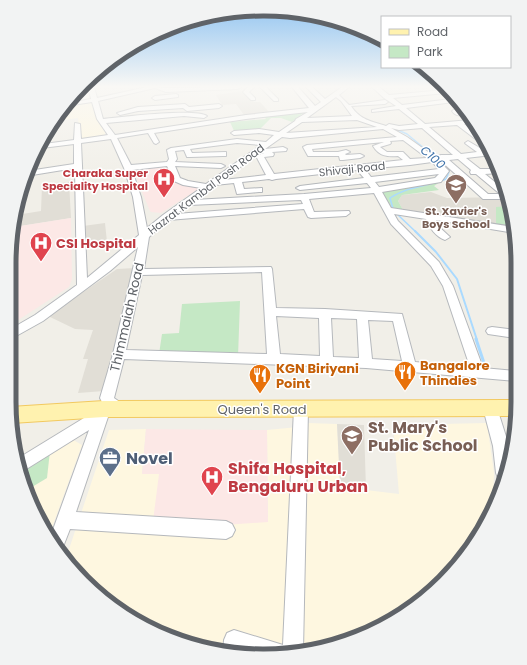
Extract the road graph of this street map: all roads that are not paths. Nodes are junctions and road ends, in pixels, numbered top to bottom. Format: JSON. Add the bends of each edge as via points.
{"nodes":[{"id":1,"x":101,"y":118,"type":"edge"},
{"id":2,"x":113,"y":118,"type":"edge"},
{"id":3,"x":143,"y":118,"type":"edge"},
{"id":4,"x":172,"y":118,"type":"edge"},
{"id":5,"x":214,"y":118,"type":"edge"},
{"id":6,"x":225,"y":118,"type":"edge"},
{"id":7,"x":301,"y":118,"type":"edge"},
{"id":8,"x":354,"y":118,"type":"edge"},
{"id":9,"x":364,"y":118,"type":"edge"},
{"id":10,"x":380,"y":118,"type":"edge"},
{"id":11,"x":414,"y":118,"type":"edge"},
{"id":12,"x":298,"y":120,"type":"junction"},
{"id":13,"x":102,"y":122,"type":"junction"},
{"id":14,"x":357,"y":122,"type":"junction"},
{"id":15,"x":466,"y":122,"type":"edge"},
{"id":16,"x":458,"y":123,"type":"junction"},
{"id":17,"x":77,"y":124,"type":"dead end"},
{"id":18,"x":424,"y":126,"type":"junction"},
{"id":19,"x":290,"y":127,"type":"junction"},
{"id":20,"x":393,"y":129,"type":"junction"},
{"id":21,"x":150,"y":131,"type":"junction"},
{"id":22,"x":472,"y":131,"type":"edge"},
{"id":23,"x":234,"y":133,"type":"junction"},
{"id":24,"x":319,"y":134,"type":"junction"},
{"id":25,"x":279,"y":135,"type":"junction"},
{"id":26,"x":113,"y":137,"type":"junction"},
{"id":27,"x":407,"y":139,"type":"junction"},
{"id":28,"x":78,"y":141,"type":"junction"},
{"id":29,"x":156,"y":142,"type":"dead end"},
{"id":30,"x":48,"y":143,"type":"edge"},
{"id":31,"x":267,"y":143,"type":"junction"},
{"id":32,"x":468,"y":143,"type":"dead end"},
{"id":33,"x":341,"y":144,"type":"junction"},
{"id":34,"x":186,"y":147,"type":"junction"},
{"id":35,"x":283,"y":149,"type":"dead end"},
{"id":36,"x":248,"y":151,"type":"junction"},
{"id":37,"x":368,"y":151,"type":"junction"},
{"id":38,"x":484,"y":151,"type":"edge"},
{"id":39,"x":343,"y":153,"type":"junction"},
{"id":40,"x":485,"y":153,"type":"edge"},
{"id":41,"x":223,"y":154,"type":"junction"},
{"id":42,"x":270,"y":154,"type":"dead end"},
{"id":43,"x":319,"y":154,"type":"junction"},
{"id":44,"x":461,"y":157,"type":"junction"},
{"id":45,"x":439,"y":160,"type":"junction"},
{"id":46,"x":406,"y":163,"type":"junction"},
{"id":47,"x":170,"y":164,"type":"junction"},
{"id":48,"x":79,"y":165,"type":"junction"},
{"id":49,"x":128,"y":168,"type":"junction"},
{"id":50,"x":360,"y":168,"type":"junction"},
{"id":51,"x":204,"y":171,"type":"dead end"},
{"id":52,"x":224,"y":171,"type":"junction"},
{"id":53,"x":330,"y":171,"type":"junction"},
{"id":54,"x":445,"y":171,"type":"junction"},
{"id":55,"x":493,"y":171,"type":"edge"},
{"id":56,"x":479,"y":172,"type":"junction"},
{"id":57,"x":33,"y":173,"type":"edge"},
{"id":58,"x":459,"y":173,"type":"junction"},
{"id":59,"x":412,"y":174,"type":"junction"},
{"id":60,"x":291,"y":176,"type":"junction"},
{"id":61,"x":272,"y":178,"type":"junction"},
{"id":62,"x":369,"y":180,"type":"junction"},
{"id":63,"x":238,"y":182,"type":"junction"},
{"id":64,"x":497,"y":182,"type":"edge"},
{"id":65,"x":420,"y":183,"type":"junction"},
{"id":66,"x":491,"y":183,"type":"junction"},
{"id":67,"x":210,"y":185,"type":"junction"},
{"id":68,"x":473,"y":186,"type":"junction"},
{"id":69,"x":259,"y":190,"type":"dead end"},
{"id":70,"x":377,"y":190,"type":"junction"},
{"id":71,"x":500,"y":190,"type":"edge"},
{"id":72,"x":283,"y":192,"type":"dead end"},
{"id":73,"x":303,"y":195,"type":"junction"},
{"id":74,"x":502,"y":195,"type":"edge"},
{"id":75,"x":188,"y":202,"type":"junction"},
{"id":76,"x":387,"y":210,"type":"junction"},
{"id":77,"x":346,"y":213,"type":"dead end"},
{"id":78,"x":430,"y":216,"type":"junction"},
{"id":79,"x":166,"y":217,"type":"junction"},
{"id":80,"x":509,"y":229,"type":"edge"},
{"id":81,"x":144,"y":236,"type":"junction"},
{"id":82,"x":445,"y":237,"type":"dead end"},
{"id":83,"x":82,"y":265,"type":"junction"},
{"id":84,"x":109,"y":266,"type":"junction"},
{"id":85,"x":139,"y":267,"type":"junction"},
{"id":86,"x":82,"y":286,"type":"junction"},
{"id":87,"x":271,"y":312,"type":"junction"},
{"id":88,"x":325,"y":313,"type":"junction"},
{"id":89,"x":362,"y":315,"type":"junction"},
{"id":90,"x":492,"y":331,"type":"dead end"},
{"id":91,"x":16,"y":332,"type":"edge"},
{"id":92,"x":511,"y":333,"type":"edge"},
{"id":93,"x":119,"y":354,"type":"junction"},
{"id":94,"x":274,"y":359,"type":"junction"},
{"id":95,"x":327,"y":362,"type":"junction"},
{"id":96,"x":366,"y":363,"type":"junction"},
{"id":97,"x":408,"y":366,"type":"junction"},
{"id":98,"x":478,"y":372,"type":"junction"},
{"id":99,"x":511,"y":376,"type":"edge"},
{"id":100,"x":490,"y":408,"type":"junction"},
{"id":101,"x":511,"y":408,"type":"edge"},
{"id":102,"x":301,"y":409,"type":"junction"},
{"id":103,"x":108,"y":411,"type":"junction"},
{"id":104,"x":17,"y":415,"type":"edge"},
{"id":105,"x":24,"y":464,"type":"edge"},
{"id":106,"x":503,"y":465,"type":"edge"},
{"id":107,"x":65,"y":520,"type":"junction"},
{"id":108,"x":226,"y":530,"type":"dead end"},
{"id":109,"x":58,"y":539,"type":"edge"},
{"id":110,"x":233,"y":647,"type":"edge"},
{"id":111,"x":293,"y":647,"type":"edge"},
{"id":112,"x":264,"y":649,"type":"edge"}],
"edges":[{"from":1,"to":13,"type":"street","name":"Thimmaiah Road"},
{"from":2,"to":13,"type":"street"},
{"from":3,"to":13,"type":"street"},
{"from":4,"to":13,"type":"street"},
{"from":5,"to":21,"type":"street"},
{"from":6,"to":23,"type":"street"},
{"from":7,"to":12,"type":"street","name":"Hazrat Kambal Posh Road"},
{"from":8,"to":14,"type":"street"},
{"from":9,"to":20,"type":"street"},
{"from":10,"to":20,"type":"street"},
{"from":11,"to":18,"type":"street"},
{"from":12,"to":14,"type":"street"},
{"from":12,"to":19,"type":"street","name":"Hazrat Kambal Posh Road"},
{"from":13,"to":26,"type":"street","name":"Thimmaiah Road"},
{"from":14,"to":20,"type":"street"},
{"from":15,"to":16,"type":"street"},
{"from":16,"to":18,"type":"street"},
{"from":16,"to":22,"type":"street"},
{"from":17,"to":28,"type":"street"},
{"from":18,"to":20,"type":"street"},
{"from":18,"to":44,"type":"street"},
{"from":19,"to":24,"type":"street","via":[[314,130]]},
{"from":19,"to":25,"type":"street","name":"Hazrat Kambal Posh Road"},
{"from":20,"to":24,"type":"street"},
{"from":20,"to":27,"type":"street"},
{"from":20,"to":31,"type":"street"},
{"from":20,"to":45,"type":"street","via":[[411,134]]},
{"from":21,"to":26,"type":"street"},
{"from":21,"to":29,"type":"street"},
{"from":23,"to":25,"type":"street","via":[[259,131]]},
{"from":23,"to":36,"type":"street"},
{"from":24,"to":25,"type":"street"},
{"from":25,"to":31,"type":"street","name":"Hazrat Kambal Posh Road"},
{"from":26,"to":28,"type":"street"},
{"from":26,"to":49,"type":"street","name":"Thimmaiah Road"},
{"from":27,"to":33,"type":"street"},
{"from":27,"to":37,"type":"street","via":[[381,144]]},
{"from":27,"to":45,"type":"street"},
{"from":28,"to":30,"type":"street"},
{"from":28,"to":48,"type":"street"},
{"from":31,"to":36,"type":"street","name":"Hazrat Kambal Posh Road"},
{"from":31,"to":36,"type":"street","via":[[255,140]]},
{"from":32,"to":38,"type":"street"},
{"from":33,"to":39,"type":"street"},
{"from":33,"to":43,"type":"street","via":[[307,147],[311,154]]},
{"from":34,"to":36,"type":"street"},
{"from":34,"to":41,"type":"street","via":[[190,155]]},
{"from":34,"to":47,"type":"street","via":[[171,150],[173,159]]},
{"from":35,"to":36,"type":"street"},
{"from":36,"to":41,"type":"street","via":[[225,146]]},
{"from":36,"to":42,"type":"street"},
{"from":36,"to":52,"type":"street","name":"Hazrat Kambal Posh Road"},
{"from":36,"to":61,"type":"street"},
{"from":37,"to":39,"type":"street"},
{"from":37,"to":46,"type":"street","via":[[385,155],[400,154]]},
{"from":39,"to":43,"type":"street"},
{"from":40,"to":44,"type":"street","name":"Shivaji Road"},
{"from":41,"to":52,"type":"street"},
{"from":43,"to":53,"type":"street"},
{"from":44,"to":45,"type":"street","name":"Shivaji Road"},
{"from":44,"to":56,"type":"street"},
{"from":45,"to":46,"type":"street","name":"Shivaji Road"},
{"from":45,"to":54,"type":"street"},
{"from":45,"to":58,"type":"street"},
{"from":46,"to":50,"type":"street","name":"Shivaji Road"},
{"from":46,"to":59,"type":"street"},
{"from":47,"to":49,"type":"street"},
{"from":47,"to":52,"type":"street"},
{"from":47,"to":67,"type":"street","name":"Shivaji Road","via":[[177,178],[186,183]]},
{"from":48,"to":57,"type":"street"},
{"from":48,"to":83,"type":"street"},
{"from":49,"to":81,"type":"street","name":"Thimmaiah Road","via":[[137,196]]},
{"from":50,"to":53,"type":"street","name":"Shivaji Road"},
{"from":50,"to":62,"type":"street"},
{"from":51,"to":52,"type":"street"},
{"from":52,"to":67,"type":"street","name":"Hazrat Kambal Posh Road"},
{"from":53,"to":60,"type":"street","name":"Shivaji Road"},
{"from":54,"to":59,"type":"street"},
{"from":54,"to":65,"type":"street","via":[[438,180]]},
{"from":55,"to":56,"type":"street"},
{"from":56,"to":58,"type":"street"},
{"from":56,"to":66,"type":"street"},
{"from":58,"to":68,"type":"street"},
{"from":59,"to":62,"type":"street"},
{"from":59,"to":65,"type":"street"},
{"from":60,"to":61,"type":"street","name":"Shivaji Road"},
{"from":60,"to":73,"type":"street"},
{"from":61,"to":63,"type":"street","name":"Shivaji Road"},
{"from":62,"to":70,"type":"street"},
{"from":62,"to":73,"type":"street"},
{"from":63,"to":67,"type":"street","name":"Shivaji Road"},
{"from":63,"to":69,"type":"street","via":[[240,192]]},
{"from":64,"to":66,"type":"street"},
{"from":65,"to":70,"type":"street"},
{"from":66,"to":68,"type":"street"},
{"from":66,"to":71,"type":"street"},
{"from":67,"to":75,"type":"street","name":"Hazrat Kambal Posh Road"},
{"from":68,"to":74,"type":"street","via":[[486,197]]},
{"from":70,"to":73,"type":"street"},
{"from":70,"to":76,"type":"street"},
{"from":72,"to":73,"type":"street"},
{"from":73,"to":75,"type":"street"},
{"from":73,"to":77,"type":"street","via":[[311,215]]},
{"from":73,"to":79,"type":"street"},
{"from":75,"to":79,"type":"street","name":"Hazrat Kambal Posh Road"},
{"from":76,"to":78,"type":"street"},
{"from":76,"to":98,"type":"street","via":[[394,222],[435,264],[448,286]]},
{"from":78,"to":80,"type":"street"},
{"from":78,"to":82,"type":"street","via":[[433,226]]},
{"from":79,"to":81,"type":"street","name":"Hazrat Kambal Posh Road"},
{"from":81,"to":84,"type":"street","name":"Hazrat Kambal Posh Road"},
{"from":81,"to":85,"type":"street","name":"Thimmaiah Road"},
{"from":83,"to":84,"type":"street"},
{"from":83,"to":86,"type":"street"},
{"from":84,"to":85,"type":"street","via":[[129,260]]},
{"from":84,"to":86,"type":"street","name":"Hazrat Kambal Posh Road"},
{"from":85,"to":87,"type":"street","via":[[267,269]]},
{"from":85,"to":93,"type":"street","name":"Thimmaiah Road"},
{"from":86,"to":91,"type":"street","name":"Hazrat Kambal Posh Road"},
{"from":87,"to":88,"type":"street"},
{"from":87,"to":94,"type":"street"},
{"from":88,"to":89,"type":"street"},
{"from":88,"to":95,"type":"street"},
{"from":89,"to":96,"type":"street"},
{"from":89,"to":97,"type":"street","via":[[398,316]]},
{"from":90,"to":92,"type":"street"},
{"from":93,"to":94,"type":"street"},
{"from":93,"to":103,"type":"street","name":"Thimmaiah Road","via":[[107,398],[110,403]]},
{"from":94,"to":95,"type":"street"},
{"from":95,"to":96,"type":"street"},
{"from":96,"to":97,"type":"street"},
{"from":97,"to":98,"type":"street"},
{"from":98,"to":99,"type":"street"},
{"from":100,"to":101,"type":"main road","name":"Queen's Road"},
{"from":100,"to":102,"type":"main road","name":"Queen's Road"},
{"from":100,"to":106,"type":"street","via":[[501,446]]},
{"from":102,"to":103,"type":"main road","name":"Queen's Road"},
{"from":102,"to":111,"type":"street"},
{"from":103,"to":104,"type":"main road","name":"Queen's Road"},
{"from":103,"to":105,"type":"street"},
{"from":103,"to":107,"type":"street"},
{"from":107,"to":108,"type":"street"},
{"from":107,"to":109,"type":"street"},
{"from":110,"to":112,"type":"street","via":[[234,640]]}]}
